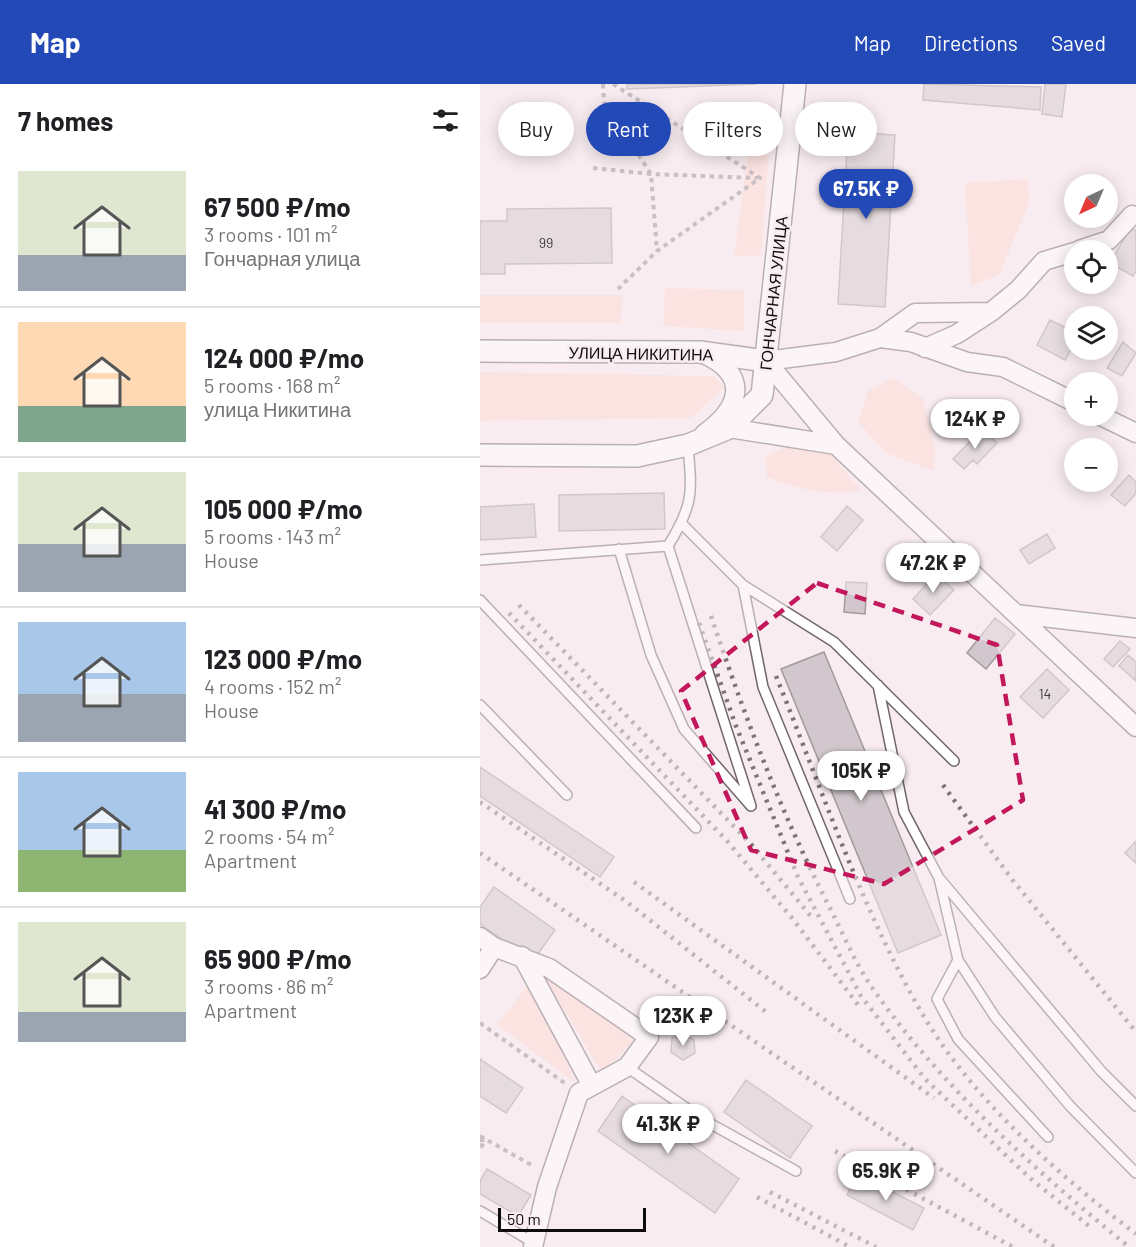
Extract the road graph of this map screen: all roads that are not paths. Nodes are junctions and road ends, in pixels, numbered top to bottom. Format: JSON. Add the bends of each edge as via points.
{"nodes":[{"id":1,"x":795,"y":84,"type":"edge"},
{"id":2,"x":1132,"y":215,"type":"dead end"},
{"id":3,"x":1109,"y":240,"type":"edge"},
{"id":4,"x":1064,"y":255,"type":"edge"},
{"id":5,"x":992,"y":312,"type":"junction"},
{"id":6,"x":880,"y":338,"type":"junction"},
{"id":7,"x":925,"y":348,"type":"junction"},
{"id":8,"x":480,"y":351,"type":"edge"},
{"id":9,"x":700,"y":352,"type":"junction"},
{"id":10,"x":766,"y":361,"type":"junction"},
{"id":11,"x":1064,"y":397,"type":"edge"},
{"id":12,"x":1118,"y":424,"type":"edge"},
{"id":13,"x":729,"y":428,"type":"junction"},
{"id":14,"x":1136,"y":433,"type":"edge"},
{"id":15,"x":836,"y":445,"type":"junction"},
{"id":16,"x":688,"y":446,"type":"junction"},
{"id":17,"x":480,"y":455,"type":"edge"},
{"id":18,"x":682,"y":524,"type":"junction"},
{"id":19,"x":668,"y":546,"type":"junction"},
{"id":20,"x":619,"y":549,"type":"junction"},
{"id":21,"x":480,"y":560,"type":"edge"},
{"id":22,"x":743,"y":585,"type":"junction"},
{"id":23,"x":480,"y":600,"type":"edge"},
{"id":24,"x":1016,"y":614,"type":"junction"},
{"id":25,"x":1133,"y":624,"type":"edge"},
{"id":26,"x":878,"y":685,"type":"junction"},
{"id":27,"x":480,"y":705,"type":"edge"},
{"id":28,"x":1136,"y":727,"type":"edge"},
{"id":29,"x":954,"y":761,"type":"dead end"},
{"id":30,"x":567,"y":795,"type":"dead end"},
{"id":31,"x":696,"y":828,"type":"dead end"},
{"id":32,"x":939,"y":878,"type":"junction"},
{"id":33,"x":850,"y":899,"type":"dead end"},
{"id":34,"x":487,"y":942,"type":"edge"},
{"id":35,"x":522,"y":956,"type":"junction"},
{"id":36,"x":958,"y":960,"type":"junction"},
{"id":37,"x":480,"y":969,"type":"edge"},
{"id":38,"x":627,"y":1066,"type":"junction"},
{"id":39,"x":585,"y":1090,"type":"junction"},
{"id":40,"x":1136,"y":1107,"type":"edge"},
{"id":41,"x":1048,"y":1137,"type":"dead end"},
{"id":42,"x":796,"y":1172,"type":"dead end"},
{"id":43,"x":1136,"y":1173,"type":"edge"},
{"id":44,"x":480,"y":1211,"type":"edge"},
{"id":45,"x":533,"y":1245,"type":"edge"}],
"edges":[{"from":1,"to":10,"type":"street","name":"ГОНЧАРНАЯ УЛИЦА"},
{"from":2,"to":3,"type":"street"},
{"from":4,"to":5,"type":"street","via":[[1044,261]]},
{"from":5,"to":6,"type":"street","via":[[915,313]]},
{"from":5,"to":7,"type":"street"},
{"from":6,"to":7,"type":"street"},
{"from":6,"to":10,"type":"street","name":"УЛИЦА НИКИТИНА","via":[[836,352]]},
{"from":7,"to":11,"type":"street","via":[[967,362],[1004,366]]},
{"from":8,"to":9,"type":"street","name":"УЛИЦА НИКИТИНА"},
{"from":9,"to":10,"type":"street","name":"УЛИЦА НИКИТИНА"},
{"from":9,"to":16,"type":"street","via":[[718,361],[731,374],[735,393],[732,408]]},
{"from":10,"to":13,"type":"street","name":"ГОНЧАРНАЯ УЛИЦА","via":[[762,395]]},
{"from":10,"to":15,"type":"street"},
{"from":12,"to":14,"type":"street"},
{"from":13,"to":15,"type":"street"},
{"from":13,"to":16,"type":"street"},
{"from":15,"to":24,"type":"street"},
{"from":16,"to":17,"type":"street","via":[[636,456]]},
{"from":16,"to":18,"type":"lane","via":[[692,495]]},
{"from":18,"to":19,"type":"lane"},
{"from":18,"to":22,"type":"lane"},
{"from":19,"to":20,"type":"lane"},
{"from":19,"to":20,"type":"lane","via":[[752,806],[684,729],[651,655]]},
{"from":20,"to":21,"type":"lane"},
{"from":22,"to":26,"type":"lane","via":[[834,642]]},
{"from":22,"to":33,"type":"lane","via":[[763,687]]},
{"from":23,"to":31,"type":"lane"},
{"from":24,"to":25,"type":"street"},
{"from":24,"to":28,"type":"street"},
{"from":26,"to":29,"type":"lane"},
{"from":26,"to":32,"type":"lane","via":[[904,812]]},
{"from":27,"to":30,"type":"lane"},
{"from":32,"to":36,"type":"lane"},
{"from":32,"to":40,"type":"lane","via":[[1101,1071]]},
{"from":34,"to":35,"type":"street"},
{"from":34,"to":37,"type":"street"},
{"from":35,"to":38,"type":"street","via":[[549,968],[649,1037]]},
{"from":35,"to":39,"type":"street"},
{"from":36,"to":41,"type":"lane","via":[[937,999],[958,1039]]},
{"from":36,"to":43,"type":"lane","via":[[995,1017],[1071,1106]]},
{"from":38,"to":39,"type":"street"},
{"from":38,"to":42,"type":"lane","via":[[702,1119]]},
{"from":39,"to":45,"type":"street","via":[[551,1176]]},
{"from":44,"to":45,"type":"lane"}]}
